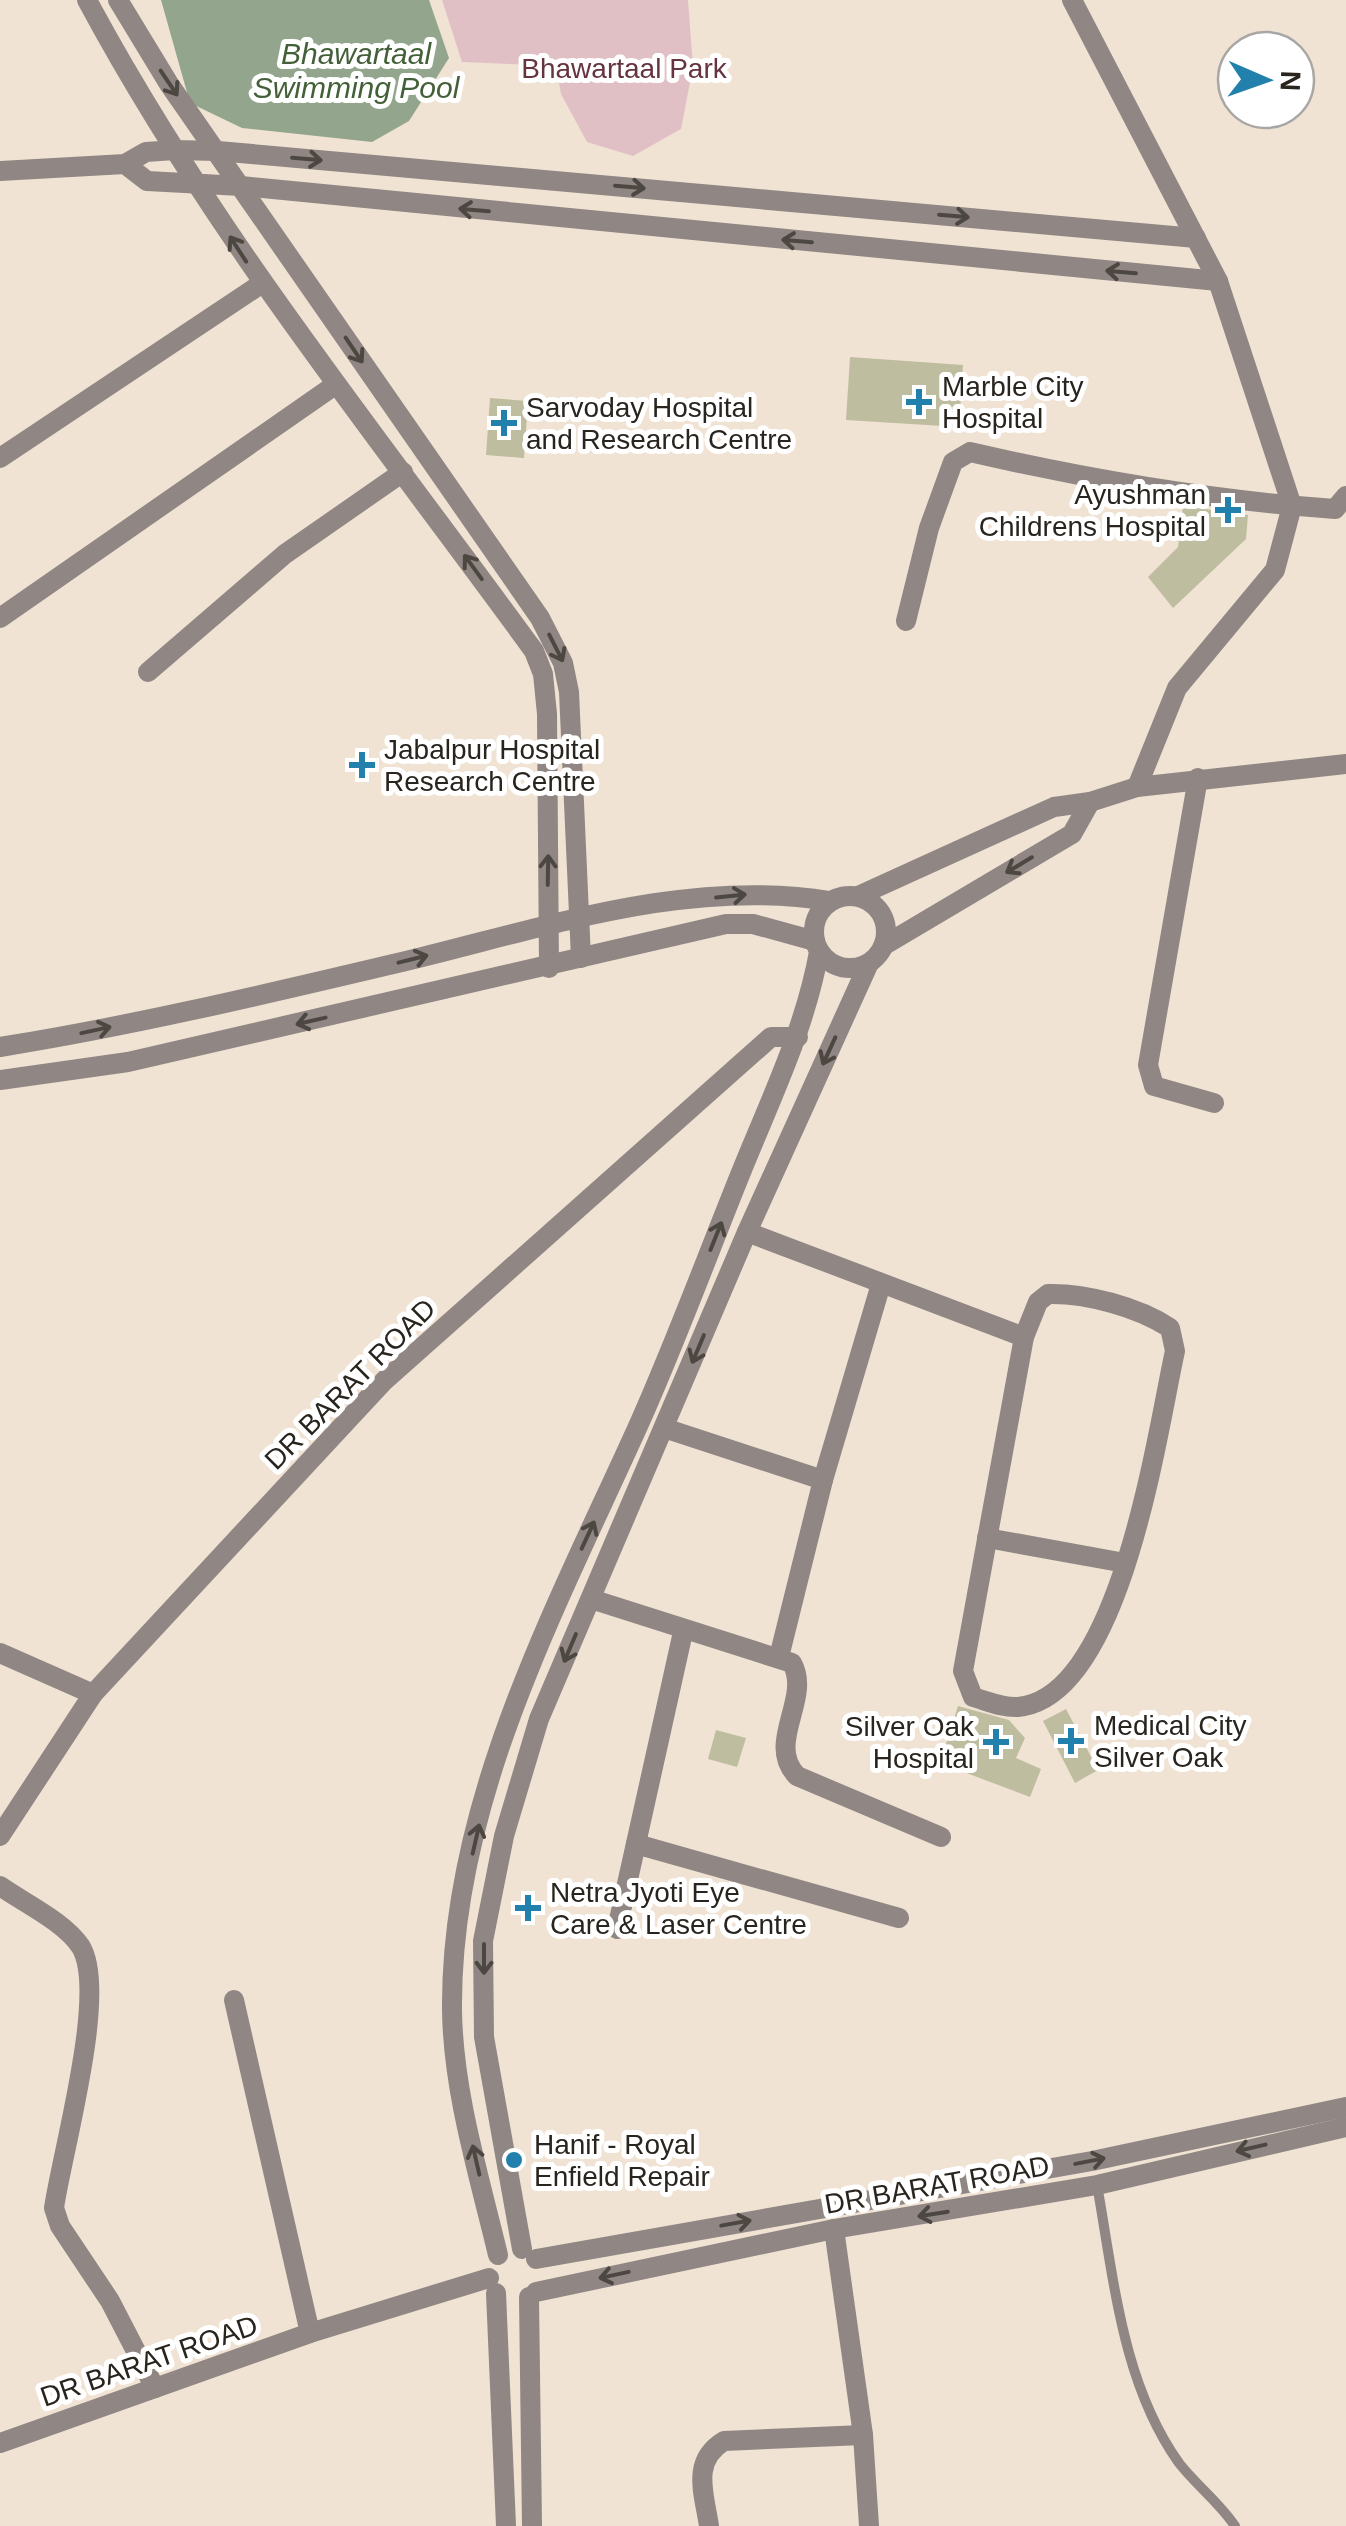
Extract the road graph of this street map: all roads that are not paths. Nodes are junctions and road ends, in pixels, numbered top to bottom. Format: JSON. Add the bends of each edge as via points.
{"nodes":[{"id":1,"x":87,"y":0,"type":"edge"},
{"id":2,"x":118,"y":0,"type":"edge"},
{"id":3,"x":1072,"y":0,"type":"edge"},
{"id":4,"x":174,"y":150,"type":"junction"},
{"id":5,"x":218,"y":152,"type":"junction"},
{"id":6,"x":125,"y":164,"type":"junction"},
{"id":7,"x":0,"y":171,"type":"edge"},
{"id":8,"x":194,"y":183,"type":"junction"},
{"id":9,"x":241,"y":186,"type":"junction"},
{"id":10,"x":1196,"y":238,"type":"junction"},
{"id":11,"x":1218,"y":281,"type":"junction"},
{"id":12,"x":261,"y":284,"type":"junction"},
{"id":13,"x":335,"y":386,"type":"junction"},
{"id":14,"x":0,"y":458,"type":"edge"},
{"id":15,"x":403,"y":472,"type":"junction"},
{"id":16,"x":1346,"y":496,"type":"edge"},
{"id":17,"x":1292,"y":506,"type":"junction"},
{"id":18,"x":0,"y":618,"type":"edge"},
{"id":19,"x":906,"y":621,"type":"dead end"},
{"id":20,"x":148,"y":672,"type":"dead end"},
{"id":21,"x":1346,"y":764,"type":"edge"},
{"id":22,"x":1198,"y":778,"type":"junction"},
{"id":23,"x":1137,"y":786,"type":"junction"},
{"id":24,"x":1090,"y":802,"type":"junction"},
{"id":25,"x":858,"y":896,"type":"junction"},
{"id":26,"x":830,"y":902,"type":"junction"},
{"id":27,"x":580,"y":915,"type":"junction"},
{"id":28,"x":548,"y":925,"type":"junction"},
{"id":29,"x":817,"y":947,"type":"junction"},
{"id":30,"x":876,"y":954,"type":"junction"},
{"id":31,"x":581,"y":958,"type":"junction"},
{"id":32,"x":549,"y":968,"type":"junction"},
{"id":33,"x":798,"y":1037,"type":"junction"},
{"id":34,"x":0,"y":1046,"type":"edge"},
{"id":35,"x":0,"y":1080,"type":"edge"},
{"id":36,"x":1214,"y":1104,"type":"dead end"},
{"id":37,"x":747,"y":1232,"type":"junction"},
{"id":38,"x":881,"y":1284,"type":"junction"},
{"id":39,"x":1024,"y":1337,"type":"junction"},
{"id":40,"x":664,"y":1428,"type":"junction"},
{"id":41,"x":823,"y":1480,"type":"junction"},
{"id":42,"x":987,"y":1538,"type":"junction"},
{"id":43,"x":1124,"y":1562,"type":"junction"},
{"id":44,"x":591,"y":1599,"type":"junction"},
{"id":45,"x":683,"y":1632,"type":"junction"},
{"id":46,"x":0,"y":1653,"type":"edge"},
{"id":47,"x":779,"y":1657,"type":"junction"},
{"id":48,"x":93,"y":1694,"type":"junction"},
{"id":49,"x":0,"y":1836,"type":"edge"},
{"id":50,"x":941,"y":1838,"type":"dead end"},
{"id":51,"x":636,"y":1844,"type":"junction"},
{"id":52,"x":0,"y":1886,"type":"edge"},
{"id":53,"x":899,"y":1918,"type":"dead end"},
{"id":54,"x":617,"y":1929,"type":"dead end"},
{"id":55,"x":234,"y":2000,"type":"dead end"},
{"id":56,"x":1346,"y":2107,"type":"edge"},
{"id":57,"x":1346,"y":2127,"type":"edge"},
{"id":58,"x":1097,"y":2185,"type":"junction"},
{"id":59,"x":834,"y":2229,"type":"junction"},
{"id":60,"x":498,"y":2254,"type":"junction"},
{"id":61,"x":529,"y":2254,"type":"junction"},
{"id":62,"x":493,"y":2286,"type":"junction"},
{"id":63,"x":532,"y":2294,"type":"junction"},
{"id":64,"x":310,"y":2333,"type":"junction"},
{"id":65,"x":155,"y":2388,"type":"junction"},
{"id":66,"x":862,"y":2434,"type":"junction"},
{"id":67,"x":0,"y":2443,"type":"edge"},
{"id":68,"x":506,"y":2526,"type":"edge"},
{"id":69,"x":532,"y":2526,"type":"edge"},
{"id":70,"x":709,"y":2526,"type":"edge"},
{"id":71,"x":869,"y":2526,"type":"edge"},
{"id":72,"x":1235,"y":2526,"type":"edge"}],
"edges":[{"from":1,"to":4,"type":"street"},
{"from":2,"to":5,"type":"street","one_way":true},
{"from":3,"to":10,"type":"street"},
{"from":4,"to":5,"type":"street"},
{"from":4,"to":6,"type":"street","via":[[146,152]]},
{"from":4,"to":8,"type":"street"},
{"from":5,"to":9,"type":"street"},
{"from":5,"to":10,"type":"street","one_way":true},
{"from":6,"to":7,"type":"street"},
{"from":6,"to":8,"type":"street","via":[[147,181]]},
{"from":8,"to":9,"type":"street"},
{"from":12,"to":8,"type":"street","one_way":true},
{"from":11,"to":9,"type":"street","one_way":true},
{"from":9,"to":27,"type":"street","one_way":true,"via":[[540,618],[564,663]]},
{"from":10,"to":11,"type":"street"},
{"from":11,"to":17,"type":"street"},
{"from":12,"to":13,"type":"street"},
{"from":12,"to":14,"type":"street"},
{"from":13,"to":15,"type":"street"},
{"from":13,"to":18,"type":"street"},
{"from":15,"to":20,"type":"street","via":[[286,554]]},
{"from":28,"to":15,"type":"street","one_way":true,"via":[[543,674],[534,651]]},
{"from":16,"to":17,"type":"street","via":[[1335,509]]},
{"from":17,"to":19,"type":"street","via":[[1104,483],[960,454],[929,528]]},
{"from":17,"to":23,"type":"street","via":[[1274,570],[1177,688]]},
{"from":21,"to":22,"type":"street"},
{"from":22,"to":23,"type":"street"},
{"from":22,"to":36,"type":"street","via":[[1148,1066],[1154,1086]]},
{"from":23,"to":24,"type":"street"},
{"from":24,"to":25,"type":"street","via":[[1054,807]]},
{"from":24,"to":30,"type":"street","one_way":true,"via":[[1072,834]]},
{"from":25,"to":26,"type":"street"},
{"from":25,"to":30,"type":"street","via":[[882,916]]},
{"from":27,"to":26,"type":"street","one_way":true,"via":[[761,893]]},
{"from":26,"to":29,"type":"street","via":[[816,918]]},
{"from":27,"to":28,"type":"street"},
{"from":27,"to":31,"type":"street"},
{"from":28,"to":32,"type":"street"},
{"from":34,"to":28,"type":"street","one_way":true,"via":[[177,1013]]},
{"from":29,"to":30,"type":"street","via":[[838,966]]},
{"from":29,"to":31,"type":"street","via":[[754,924],[726,924]]},
{"from":29,"to":33,"type":"street"},
{"from":30,"to":37,"type":"street","one_way":true},
{"from":31,"to":32,"type":"street"},
{"from":32,"to":35,"type":"street","one_way":true,"via":[[128,1062]]},
{"from":33,"to":48,"type":"street","name":"DR BARAT ROAD","via":[[771,1038],[384,1381]]},
{"from":60,"to":33,"type":"street","one_way":true,"via":[[464,2108],[452,2012],[456,1923],[485,1800],[561,1594],[641,1420]]},
{"from":37,"to":38,"type":"street"},
{"from":37,"to":40,"type":"street","one_way":true},
{"from":38,"to":39,"type":"street"},
{"from":38,"to":41,"type":"street"},
{"from":39,"to":42,"type":"street"},
{"from":39,"to":43,"type":"street","via":[[1048,1294],[1152,1316],[1170,1328],[1175,1351]]},
{"from":40,"to":41,"type":"street"},
{"from":40,"to":44,"type":"street"},
{"from":41,"to":47,"type":"street"},
{"from":42,"to":43,"type":"street"},
{"from":42,"to":43,"type":"street","via":[[963,1670],[973,1697],[994,1704],[1019,1707],[1049,1695],[1084,1663],[1107,1622]]},
{"from":44,"to":45,"type":"street"},
{"from":44,"to":61,"type":"street","one_way":true,"via":[[534,1736],[504,1836],[484,1941],[484,2036]]},
{"from":45,"to":47,"type":"street"},
{"from":45,"to":51,"type":"street"},
{"from":46,"to":48,"type":"street"},
{"from":47,"to":50,"type":"street","via":[[797,1673],[786,1766]]},
{"from":48,"to":49,"type":"street","name":"DR BARAT ROAD"},
{"from":51,"to":53,"type":"street"},
{"from":51,"to":54,"type":"street"},
{"from":52,"to":65,"type":"street","via":[[82,1949],[88,1971],[82,2070],[54,2208]]},
{"from":55,"to":64,"type":"street"},
{"from":61,"to":56,"type":"street","name":"DR BARAT ROAD","one_way":true,"via":[[1092,2161]]},
{"from":57,"to":58,"type":"street","name":"DR BARAT ROAD","one_way":true},
{"from":58,"to":59,"type":"street","name":"DR BARAT ROAD","one_way":true},
{"from":58,"to":72,"type":"lane","via":[[1124,2337],[1144,2400],[1179,2462]]},
{"from":59,"to":63,"type":"street","name":"DR BARAT ROAD","one_way":true},
{"from":59,"to":66,"type":"street"},
{"from":60,"to":61,"type":"street"},
{"from":60,"to":62,"type":"street"},
{"from":61,"to":63,"type":"street","via":[[542,2275]]},
{"from":62,"to":63,"type":"street","via":[[512,2301]]},
{"from":62,"to":64,"type":"street","name":"DR BARAT ROAD"},
{"from":62,"to":68,"type":"street"},
{"from":63,"to":69,"type":"street"},
{"from":64,"to":65,"type":"street","name":"DR BARAT ROAD"},
{"from":65,"to":67,"type":"street","name":"DR BARAT ROAD"},
{"from":66,"to":70,"type":"street","via":[[724,2441],[709,2450],[700,2470]]},
{"from":66,"to":71,"type":"street"}]}
